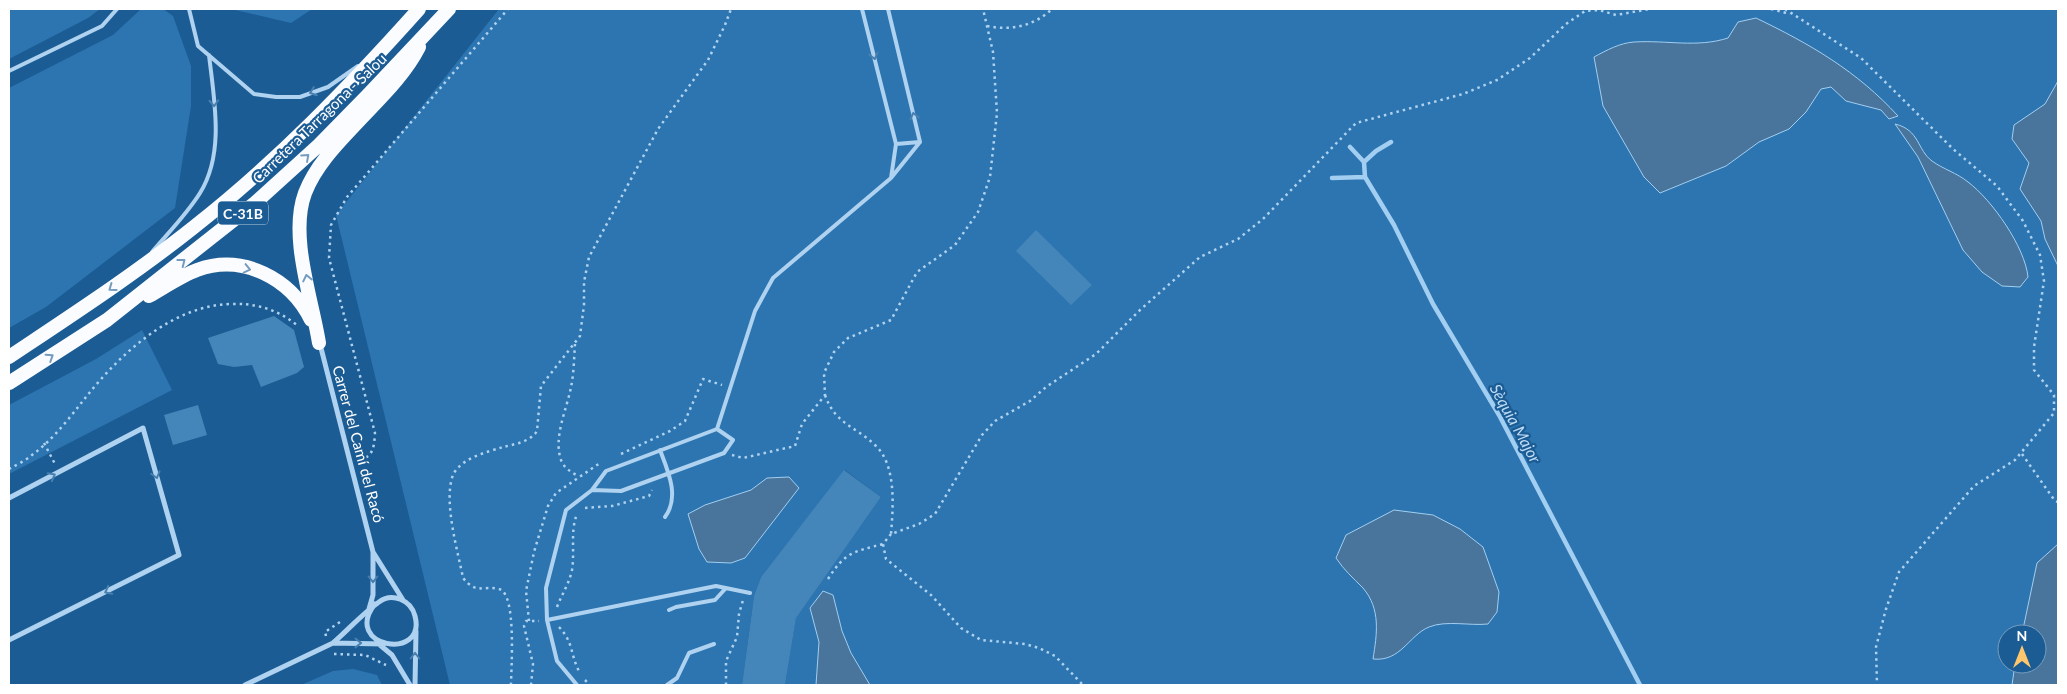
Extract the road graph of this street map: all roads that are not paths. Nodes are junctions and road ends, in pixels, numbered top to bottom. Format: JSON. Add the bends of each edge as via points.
{"nodes":[{"id":1,"x":117,"y":9,"type":"edge"},
{"id":2,"x":189,"y":9,"type":"edge"},
{"id":3,"x":419,"y":9,"type":"edge"},
{"id":4,"x":449,"y":9,"type":"edge"},
{"id":5,"x":862,"y":9,"type":"edge"},
{"id":6,"x":888,"y":9,"type":"edge"},
{"id":7,"x":428,"y":31,"type":"junction"},
{"id":8,"x":384,"y":48,"type":"junction"},
{"id":9,"x":209,"y":55,"type":"junction"},
{"id":10,"x":9,"y":71,"type":"edge"},
{"id":11,"x":920,"y":142,"type":"junction"},
{"id":12,"x":896,"y":144,"type":"junction"},
{"id":13,"x":891,"y":178,"type":"junction"},
{"id":14,"x":137,"y":269,"type":"junction"},
{"id":15,"x":107,"y":320,"type":"junction"},
{"id":16,"x":319,"y":343,"type":"junction"},
{"id":17,"x":9,"y":357,"type":"edge"},
{"id":18,"x":9,"y":383,"type":"edge"},
{"id":19,"x":717,"y":429,"type":"junction"},
{"id":20,"x":660,"y":450,"type":"junction"},
{"id":21,"x":668,"y":473,"type":"junction"},
{"id":22,"x":592,"y":490,"type":"junction"},
{"id":23,"x":9,"y":498,"type":"edge"},
{"id":24,"x":665,"y":517,"type":"dead end"},
{"id":25,"x":373,"y":552,"type":"junction"},
{"id":26,"x":726,"y":588,"type":"junction"},
{"id":27,"x":750,"y":593,"type":"road end"},
{"id":28,"x":403,"y":600,"type":"junction"},
{"id":29,"x":376,"y":604,"type":"junction"},
{"id":30,"x":368,"y":610,"type":"junction"},
{"id":31,"x":669,"y":610,"type":"dead end"},
{"id":32,"x":368,"y":618,"type":"junction"},
{"id":33,"x":547,"y":620,"type":"junction"},
{"id":34,"x":416,"y":626,"type":"junction"},
{"id":35,"x":9,"y":640,"type":"edge"},
{"id":36,"x":380,"y":643,"type":"junction"},
{"id":37,"x":331,"y":644,"type":"junction"},
{"id":38,"x":714,"y":644,"type":"dead end"},
{"id":39,"x":245,"y":685,"type":"edge"},
{"id":40,"x":410,"y":685,"type":"edge"},
{"id":41,"x":415,"y":685,"type":"edge"},
{"id":42,"x":576,"y":685,"type":"edge"},
{"id":43,"x":667,"y":685,"type":"edge"}],
"edges":[{"from":1,"to":10,"type":"lane","via":[[102,26]]},
{"from":2,"to":9,"type":"lane","via":[[198,46]]},
{"from":3,"to":8,"type":"highway","name":"Carretera Tarragona - Salou","number":"C-31B"},
{"from":4,"to":7,"type":"highway","name":"Carretera Tarragona - Salou","number":"C-31B"},
{"from":5,"to":12,"type":"lane","one_way":true},
{"from":11,"to":6,"type":"lane","one_way":true},
{"from":15,"to":7,"type":"highway","name":"Carretera Tarragona - Salou","number":"C-31B","one_way":true,"via":[[256,203],[319,145]]},
{"from":16,"to":7,"type":"highway","one_way":true,"via":[[301,249],[304,195],[325,158],[408,68]]},
{"from":8,"to":9,"type":"lane","one_way":true,"via":[[328,87],[300,97],[254,94]]},
{"from":8,"to":14,"type":"highway","name":"Carretera Tarragona - Salou","number":"C-31B","via":[[295,139],[195,226]]},
{"from":9,"to":14,"type":"lane","one_way":true,"via":[[215,159],[201,192]]},
{"from":11,"to":12,"type":"lane"},
{"from":11,"to":13,"type":"lane"},
{"from":12,"to":13,"type":"lane"},
{"from":13,"to":19,"type":"lane","via":[[772,278],[755,311]]},
{"from":14,"to":17,"type":"highway","name":"Carretera Tarragona - Salou","number":"C-31B","one_way":true},
{"from":15,"to":16,"type":"highway","one_way":true,"via":[[197,270],[226,265],[270,276],[293,293],[303,305]]},
{"from":18,"to":15,"type":"highway","name":"Carretera Tarragona - Salou","number":"C-31B","one_way":true},
{"from":16,"to":25,"type":"street","name":"Carrer del Camí del Racó"},
{"from":19,"to":20,"type":"lane"},
{"from":19,"to":21,"type":"lane","via":[[733,440],[724,453]]},
{"from":20,"to":21,"type":"lane"},
{"from":20,"to":22,"type":"lane","via":[[606,471]]},
{"from":21,"to":22,"type":"lane","via":[[621,491]]},
{"from":21,"to":24,"type":"lane","via":[[672,486],[671,510]]},
{"from":22,"to":33,"type":"lane","via":[[566,510],[546,588]]},
{"from":23,"to":35,"type":"street","one_way":true,"via":[[143,428],[179,555]]},
{"from":25,"to":28,"type":"street","name":"Carrer del Camí del Racó"},
{"from":25,"to":30,"type":"street","name":"Carrer del Camí del Racó","one_way":true,"via":[[373,595]]},
{"from":26,"to":27,"type":"lane"},
{"from":26,"to":31,"type":"lane","via":[[715,600]]},
{"from":26,"to":33,"type":"lane","via":[[716,586]]},
{"from":28,"to":29,"type":"street","via":[[389,598]]},
{"from":28,"to":34,"type":"street","via":[[414,611]]},
{"from":29,"to":30,"type":"street"},
{"from":29,"to":32,"type":"street"},
{"from":30,"to":32,"type":"street","name":"Carrer del Camí del Racó"},
{"from":30,"to":37,"type":"street"},
{"from":32,"to":36,"type":"street","via":[[368,626]]},
{"from":33,"to":42,"type":"lane","via":[[557,661]]},
{"from":34,"to":36,"type":"street","via":[[413,634],[400,644]]},
{"from":41,"to":34,"type":"street","one_way":true},
{"from":37,"to":36,"type":"street","one_way":true},
{"from":36,"to":40,"type":"street","via":[[392,655]]},
{"from":37,"to":39,"type":"street"},
{"from":38,"to":43,"type":"lane","via":[[689,653],[677,678]]}]}
